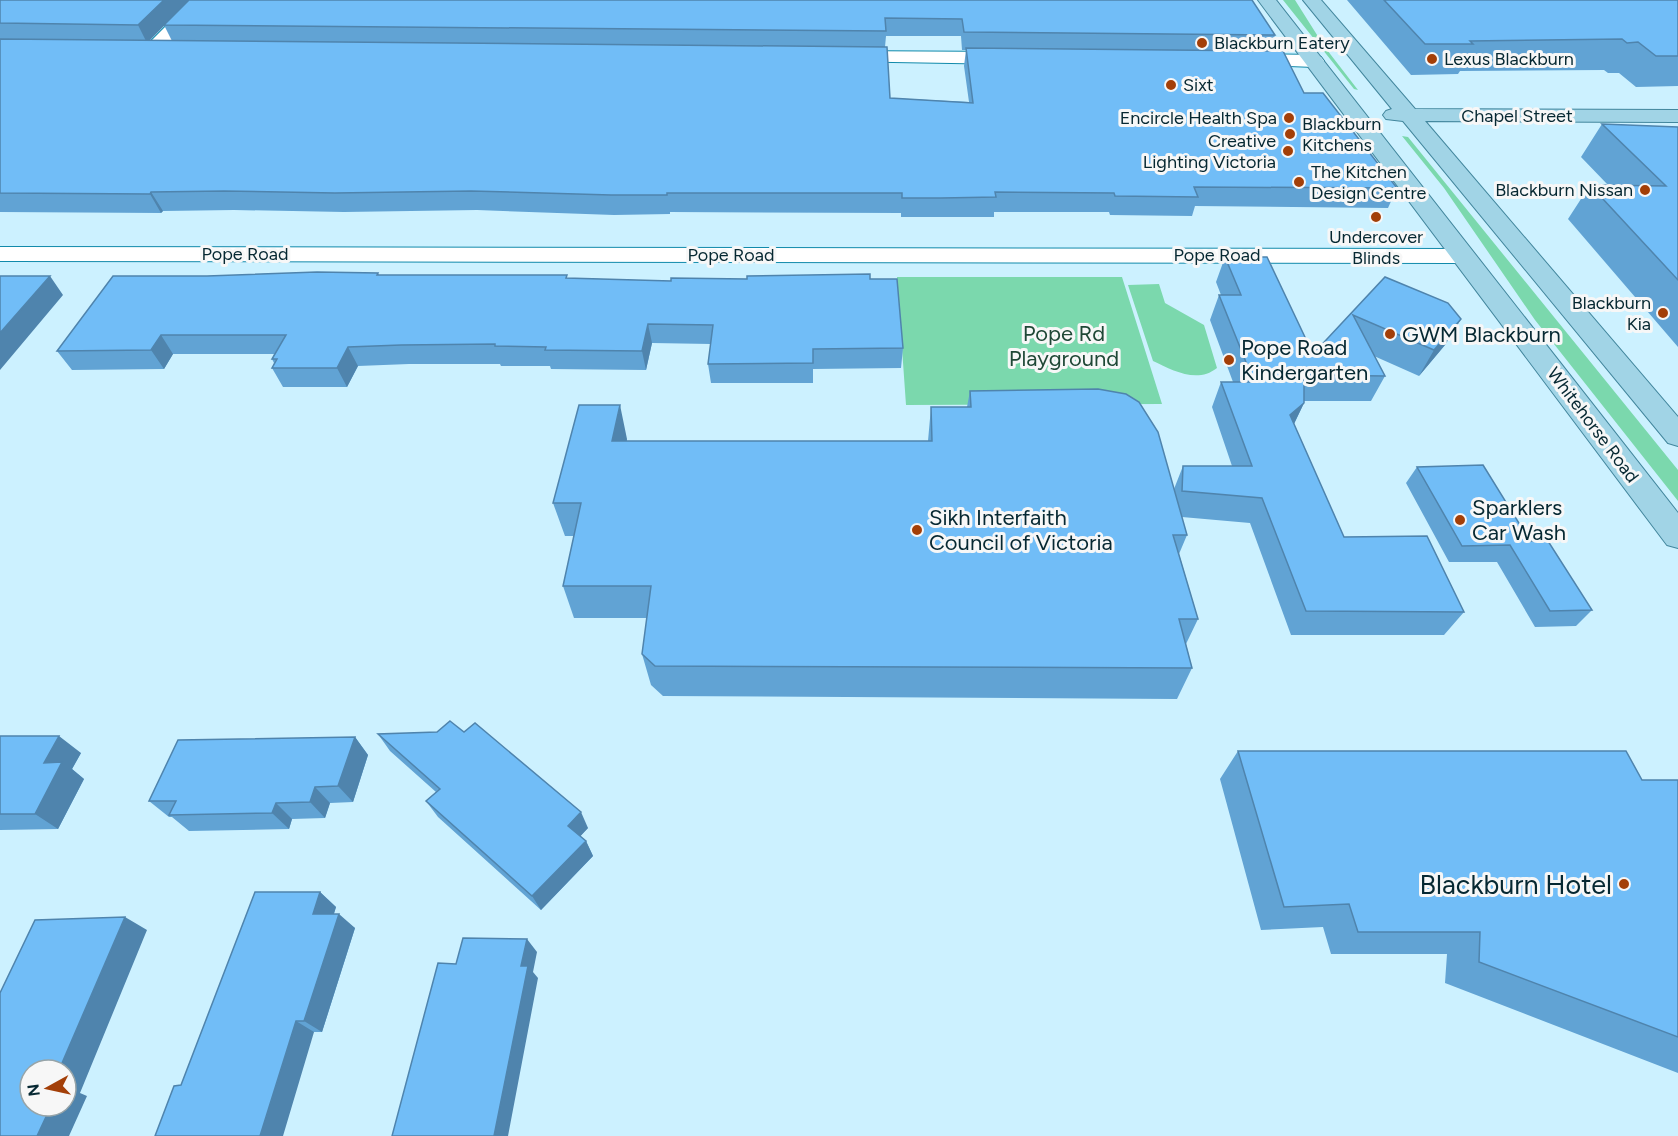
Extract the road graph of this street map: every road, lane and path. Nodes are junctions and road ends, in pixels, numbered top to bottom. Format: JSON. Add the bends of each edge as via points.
{"nodes":[{"id":1,"x":202,"y":0,"type":"edge"},
{"id":2,"x":1267,"y":0,"type":"edge"},
{"id":3,"x":1312,"y":0,"type":"edge"},
{"id":4,"x":129,"y":50,"type":"edge"},
{"id":5,"x":153,"y":50,"type":"junction"},
{"id":6,"x":176,"y":50,"type":"edge"},
{"id":7,"x":818,"y":56,"type":"edge"},
{"id":8,"x":1032,"y":58,"type":"edge"},
{"id":9,"x":1230,"y":60,"type":"edge"},
{"id":10,"x":1314,"y":61,"type":"junction"},
{"id":11,"x":1408,"y":114,"type":"junction"},
{"id":12,"x":1355,"y":115,"type":"junction"},
{"id":13,"x":1678,"y":116,"type":"edge"},
{"id":14,"x":0,"y":254,"type":"edge"},
{"id":15,"x":1463,"y":255,"type":"junction"},
{"id":16,"x":1678,"y":436,"type":"edge"},
{"id":17,"x":1678,"y":536,"type":"edge"}],
"edges":[{"from":1,"to":5,"type":"street"},
{"from":2,"to":10,"type":"main road","name":"Whitehorse Road"},
{"from":3,"to":11,"type":"main road"},
{"from":4,"to":5,"type":"street"},
{"from":5,"to":6,"type":"street"},
{"from":7,"to":8,"type":"street"},
{"from":9,"to":10,"type":"street"},
{"from":10,"to":12,"type":"main road","name":"Whitehorse Road"},
{"from":11,"to":12,"type":"main road","name":"Chapel Street"},
{"from":11,"to":13,"type":"main road","name":"Chapel Street"},
{"from":11,"to":16,"type":"main road"},
{"from":12,"to":15,"type":"main road","name":"Whitehorse Road"},
{"from":14,"to":15,"type":"street","name":"Pope Road"},
{"from":15,"to":17,"type":"main road","name":"Whitehorse Road"}]}
